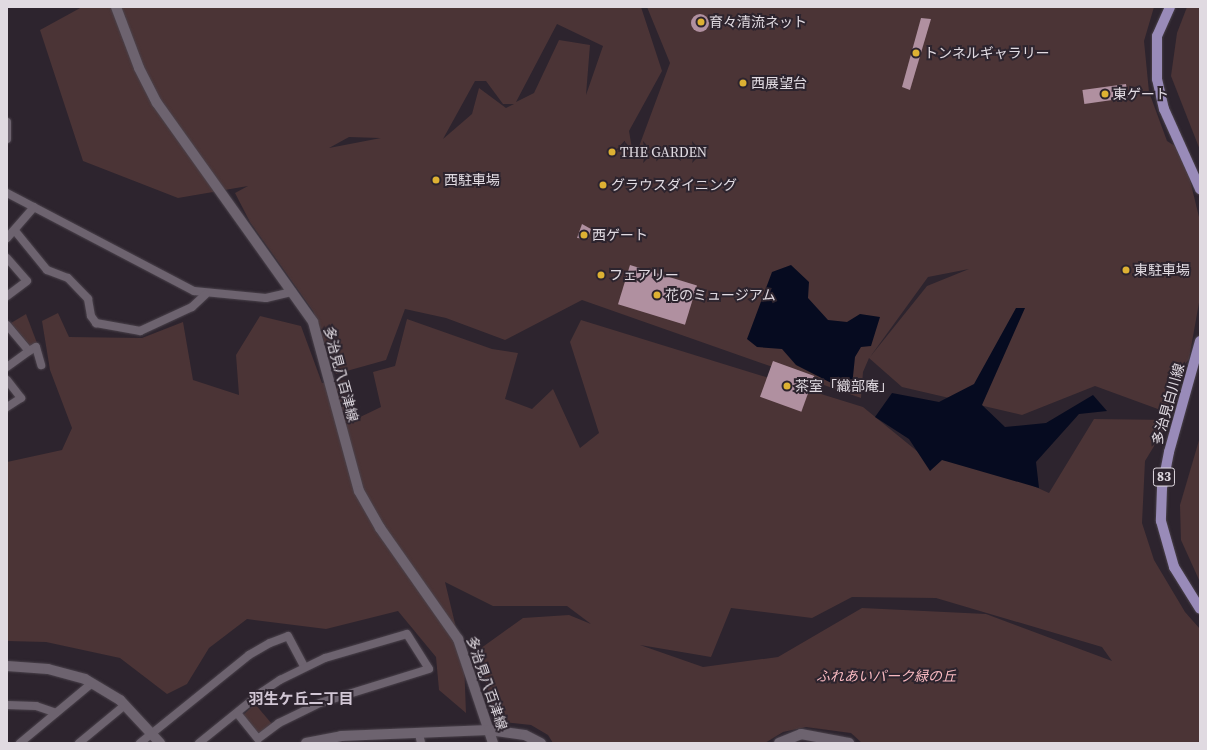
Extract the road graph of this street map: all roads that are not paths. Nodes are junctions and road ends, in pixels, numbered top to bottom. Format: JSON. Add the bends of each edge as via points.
{"nodes":[{"id":1,"x":116,"y":7,"type":"edge"},
{"id":2,"x":1170,"y":7,"type":"edge"},
{"id":3,"x":7,"y":122,"type":"edge"},
{"id":4,"x":7,"y":138,"type":"edge"},
{"id":5,"x":1200,"y":189,"type":"edge"},
{"id":6,"x":7,"y":193,"type":"edge"},
{"id":7,"x":34,"y":207,"type":"junction"},
{"id":8,"x":16,"y":232,"type":"junction"},
{"id":9,"x":7,"y":238,"type":"edge"},
{"id":10,"x":7,"y":258,"type":"edge"},
{"id":11,"x":292,"y":292,"type":"junction"},
{"id":12,"x":206,"y":294,"type":"junction"},
{"id":13,"x":7,"y":296,"type":"edge"},
{"id":14,"x":7,"y":325,"type":"edge"},
{"id":15,"x":1200,"y":341,"type":"edge"},
{"id":16,"x":29,"y":351,"type":"junction"},
{"id":17,"x":41,"y":365,"type":"dead end"},
{"id":18,"x":7,"y":367,"type":"edge"},
{"id":19,"x":7,"y":380,"type":"edge"},
{"id":20,"x":7,"y":407,"type":"edge"},
{"id":21,"x":1200,"y":609,"type":"edge"},
{"id":22,"x":7,"y":666,"type":"edge"},
{"id":23,"x":304,"y":666,"type":"junction"},
{"id":24,"x":92,"y":683,"type":"junction"},
{"id":25,"x":7,"y":705,"type":"edge"},
{"id":26,"x":125,"y":705,"type":"junction"},
{"id":27,"x":56,"y":713,"type":"junction"},
{"id":28,"x":237,"y":713,"type":"junction"},
{"id":29,"x":490,"y":730,"type":"junction"},
{"id":30,"x":152,"y":733,"type":"junction"},
{"id":31,"x":420,"y":738,"type":"edge"},
{"id":32,"x":318,"y":741,"type":"edge"},
{"id":33,"x":20,"y":743,"type":"edge"},
{"id":34,"x":79,"y":743,"type":"edge"},
{"id":35,"x":140,"y":743,"type":"edge"},
{"id":36,"x":160,"y":743,"type":"edge"},
{"id":37,"x":199,"y":743,"type":"edge"},
{"id":38,"x":306,"y":743,"type":"edge"},
{"id":39,"x":493,"y":743,"type":"edge"},
{"id":40,"x":541,"y":743,"type":"edge"},
{"id":41,"x":779,"y":743,"type":"edge"},
{"id":42,"x":849,"y":743,"type":"edge"}],
"edges":[{"from":1,"to":11,"type":"main road","name":"多治見八百津線","via":[[139,68],[158,103]]},
{"from":2,"to":5,"type":"main road","via":[[1157,36],[1157,79],[1164,109]]},
{"from":3,"to":4,"type":"street"},
{"from":6,"to":7,"type":"street"},
{"from":7,"to":8,"type":"street"},
{"from":7,"to":12,"type":"street","via":[[194,291]]},
{"from":8,"to":9,"type":"street"},
{"from":8,"to":12,"type":"street","via":[[47,270],[68,278],[88,299],[91,316],[96,323],[140,331],[192,307]]},
{"from":10,"to":13,"type":"street","via":[[27,281]]},
{"from":11,"to":12,"type":"street","via":[[266,298]]},
{"from":11,"to":29,"type":"main road","name":"多治見八百津線","via":[[313,322],[359,491],[380,528],[458,639]]},
{"from":14,"to":16,"type":"street"},
{"from":15,"to":21,"type":"main road","name":"多治見白川線","number":"83","via":[[1169,452],[1162,488],[1161,521],[1174,567]]},
{"from":16,"to":17,"type":"street","via":[[36,347]]},
{"from":16,"to":18,"type":"street"},
{"from":19,"to":20,"type":"street","via":[[21,398]]},
{"from":22,"to":24,"type":"main road","via":[[69,673]]},
{"from":23,"to":28,"type":"street"},
{"from":23,"to":28,"type":"street","via":[[407,634],[429,669],[320,703],[279,723],[258,739]]},
{"from":23,"to":30,"type":"street","via":[[288,636],[270,643],[249,655]]},
{"from":24,"to":26,"type":"main road"},
{"from":24,"to":27,"type":"street"},
{"from":25,"to":27,"type":"street","via":[[36,706]]},
{"from":26,"to":30,"type":"main road"},
{"from":26,"to":34,"type":"street"},
{"from":27,"to":33,"type":"street"},
{"from":28,"to":37,"type":"street"},
{"from":29,"to":31,"type":"main road"},
{"from":29,"to":39,"type":"main road","name":"多治見八百津線"},
{"from":29,"to":40,"type":"main road","via":[[525,735]]},
{"from":30,"to":35,"type":"street"},
{"from":30,"to":36,"type":"main road"},
{"from":31,"to":32,"type":"main road"},
{"from":32,"to":38,"type":"main road"},
{"from":41,"to":42,"type":"main road","via":[[801,734]]}]}
